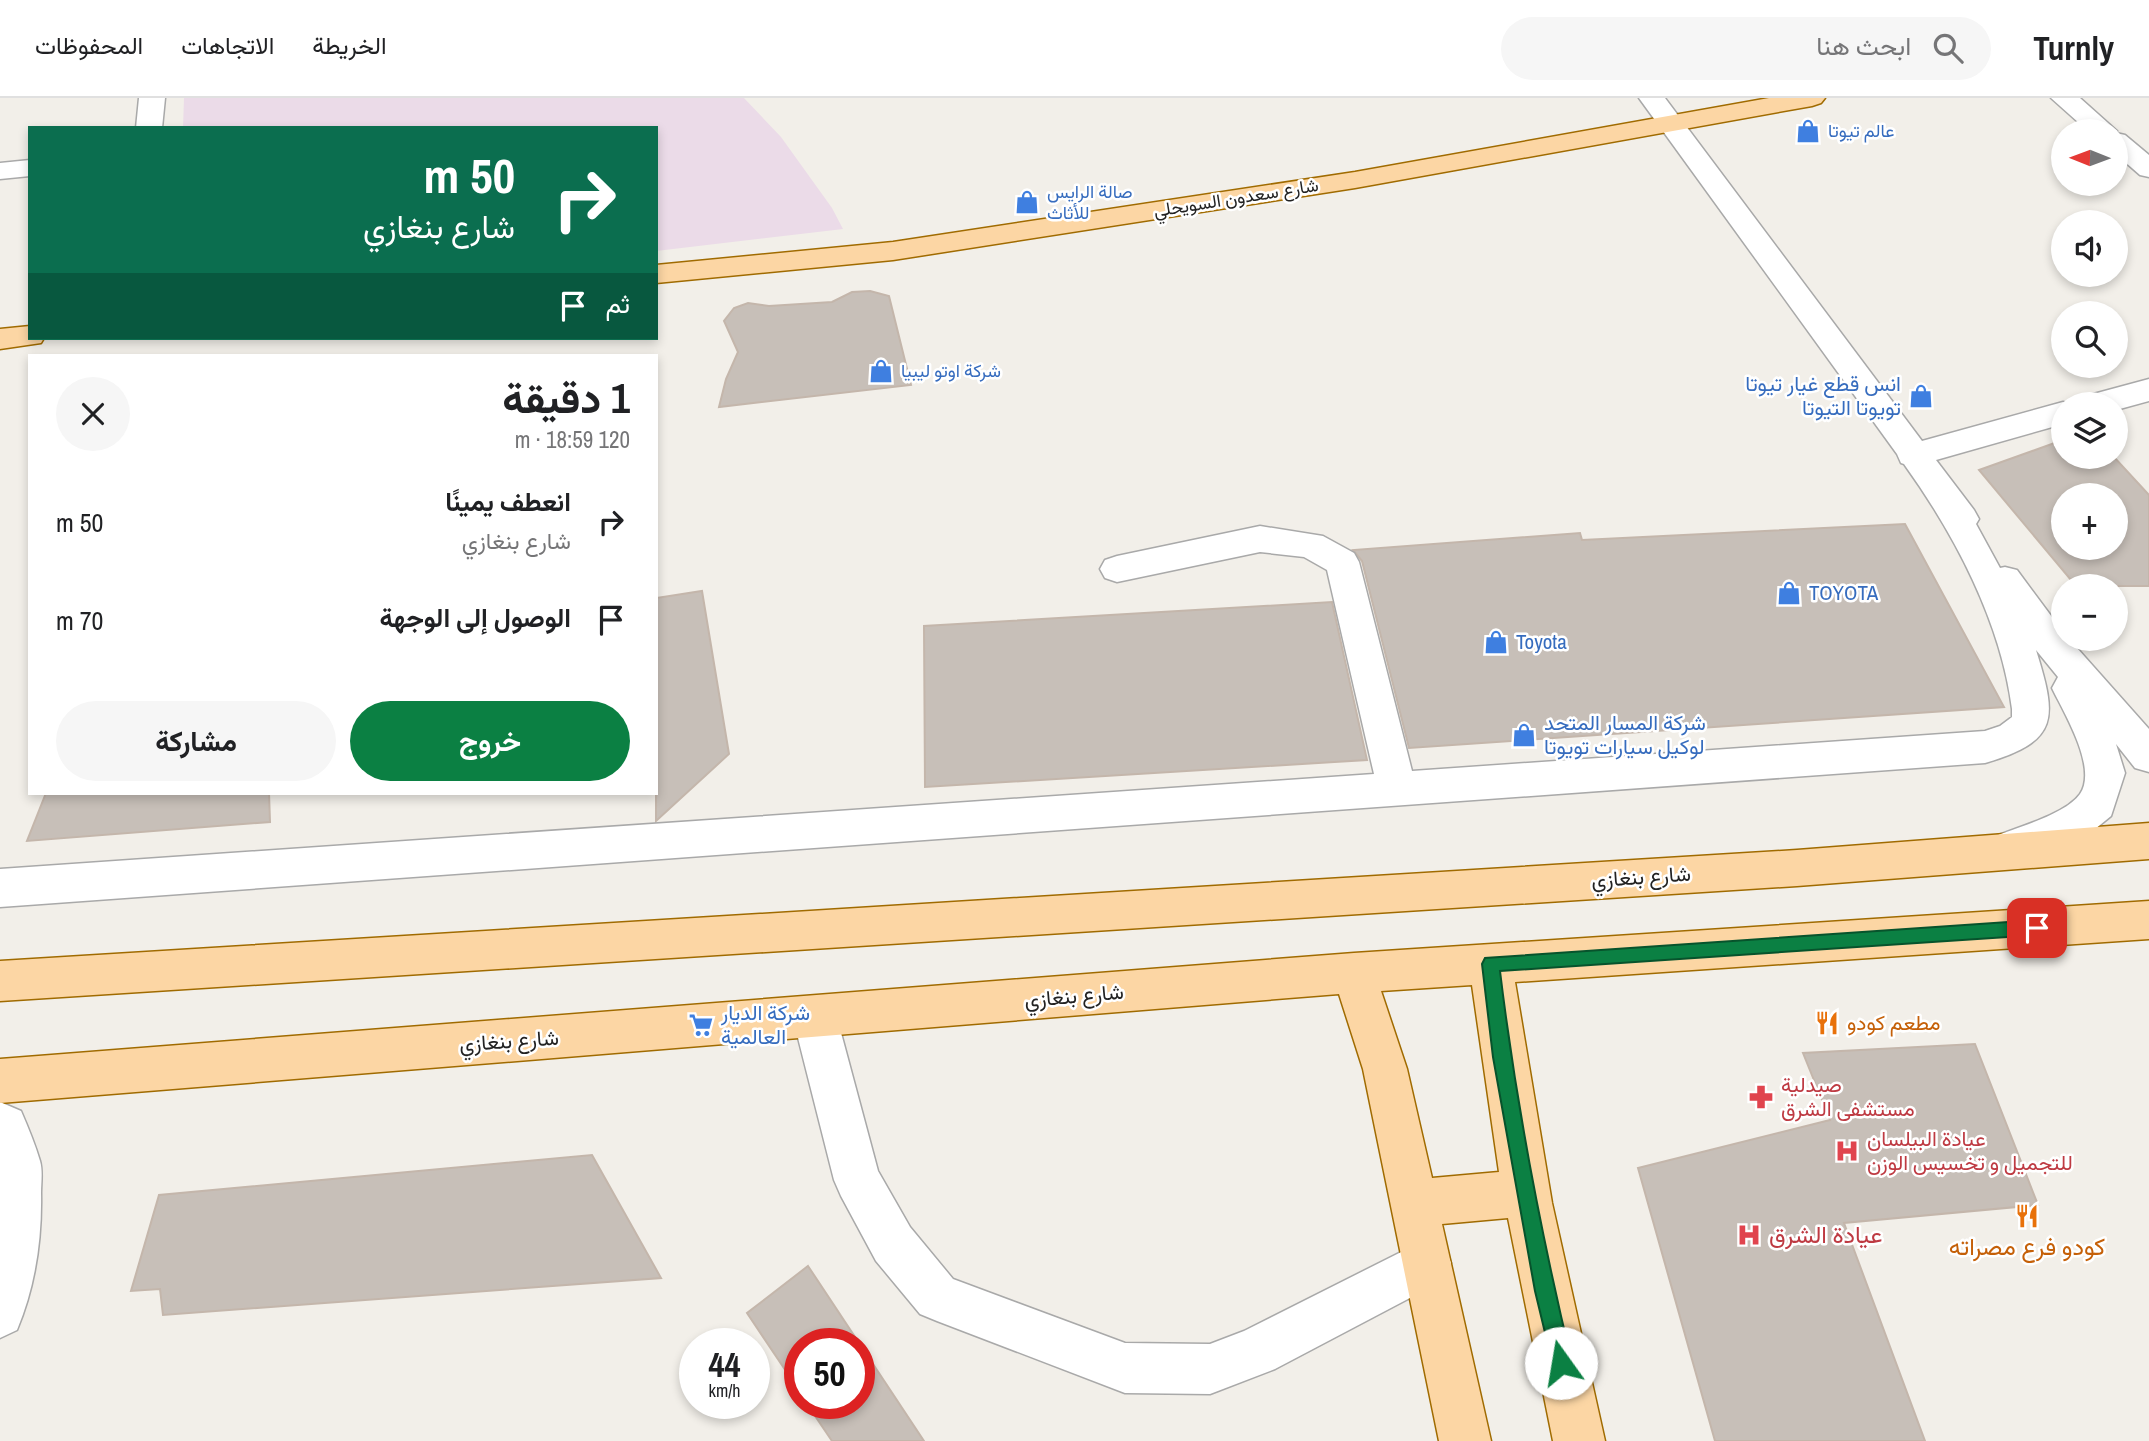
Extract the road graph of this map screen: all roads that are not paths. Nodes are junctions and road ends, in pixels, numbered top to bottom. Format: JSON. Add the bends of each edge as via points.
{"nodes":[{"id":1,"x":152,"y":98,"type":"edge"},
{"id":2,"x":1652,"y":98,"type":"edge"},
{"id":3,"x":1812,"y":98,"type":"edge"},
{"id":4,"x":2064,"y":98,"type":"edge"},
{"id":5,"x":2089,"y":119,"type":"edge"},
{"id":6,"x":1670,"y":125,"type":"junction"},
{"id":7,"x":149,"y":126,"type":"edge"},
{"id":8,"x":2128,"y":151,"type":"edge"},
{"id":9,"x":28,"y":168,"type":"edge"},
{"id":10,"x":2149,"y":169,"type":"edge"},
{"id":11,"x":0,"y":171,"type":"edge"},
{"id":12,"x":658,"y":274,"type":"edge"},
{"id":13,"x":28,"y":336,"type":"edge"},
{"id":14,"x":0,"y":339,"type":"edge"},
{"id":15,"x":2149,"y":390,"type":"edge"},
{"id":16,"x":2128,"y":396,"type":"edge"},
{"id":17,"x":2051,"y":416,"type":"edge"},
{"id":18,"x":1912,"y":455,"type":"junction"},
{"id":19,"x":1947,"y":499,"type":"junction"},
{"id":20,"x":1117,"y":569,"type":"dead end"},
{"id":21,"x":2040,"y":630,"type":"junction"},
{"id":22,"x":2149,"y":757,"type":"edge"},
{"id":23,"x":1397,"y":788,"type":"junction"},
{"id":24,"x":2149,"y":841,"type":"edge"},
{"id":25,"x":2003,"y":851,"type":"junction"},
{"id":26,"x":0,"y":888,"type":"edge"},
{"id":27,"x":2149,"y":920,"type":"edge"},
{"id":28,"x":1491,"y":964,"type":"junction"},
{"id":29,"x":1354,"y":973,"type":"junction"},
{"id":30,"x":0,"y":981,"type":"edge"},
{"id":31,"x":815,"y":1018,"type":"junction"},
{"id":32,"x":0,"y":1081,"type":"edge"},
{"id":33,"x":0,"y":1125,"type":"edge"},
{"id":34,"x":1528,"y":1193,"type":"junction"},
{"id":35,"x":1414,"y":1203,"type":"junction"},
{"id":36,"x":1427,"y":1263,"type":"junction"},
{"id":37,"x":0,"y":1313,"type":"edge"},
{"id":38,"x":1465,"y":1441,"type":"edge"},
{"id":39,"x":1578,"y":1441,"type":"edge"}],
"edges":[{"from":1,"to":7,"type":"street"},
{"from":2,"to":6,"type":"street"},
{"from":3,"to":6,"type":"main road","name":"شارع سعدون السويحلي"},
{"from":4,"to":5,"type":"street"},
{"from":6,"to":12,"type":"main road","name":"شارع سعدون السويحلي","via":[[1355,180],[893,251]]},
{"from":6,"to":18,"type":"street"},
{"from":8,"to":10,"type":"street"},
{"from":9,"to":11,"type":"street"},
{"from":13,"to":14,"type":"main road"},
{"from":15,"to":16,"type":"street"},
{"from":17,"to":18,"type":"street"},
{"from":18,"to":19,"type":"street"},
{"from":19,"to":21,"type":"street"},
{"from":19,"to":23,"type":"street","via":[[2007,625],[2025,678],[2031,715],[2023,730],[2009,740],[1985,747]]},
{"from":20,"to":23,"type":"street","via":[[1260,539],[1311,545],[1342,562]]},
{"from":21,"to":22,"type":"street"},
{"from":21,"to":25,"type":"street","via":[[2091,727],[2106,773],[2097,804],[2075,822]]},
{"from":23,"to":26,"type":"street"},
{"from":24,"to":25,"type":"main road","name":"شارع بنغازي"},
{"from":25,"to":30,"type":"main road","name":"شارع بنغازي"},
{"from":27,"to":28,"type":"main road","name":"شارع بنغازي"},
{"from":28,"to":29,"type":"main road","name":"شارع بنغازي"},
{"from":28,"to":34,"type":"main road","via":[[1502,1057]]},
{"from":29,"to":31,"type":"main road","name":"شارع بنغازي"},
{"from":29,"to":35,"type":"main road","via":[[1385,1069]]},
{"from":31,"to":32,"type":"main road","name":"شارع بنغازي"},
{"from":31,"to":36,"type":"street","via":[[857,1180],[893,1244],[937,1297],[1125,1368],[1210,1369],[1258,1351]]},
{"from":33,"to":37,"type":"street","via":[[5,1127],[18,1164],[13,1260]]},
{"from":34,"to":35,"type":"main road"},
{"from":34,"to":39,"type":"main road"},
{"from":35,"to":36,"type":"main road"},
{"from":36,"to":38,"type":"main road"}]}
